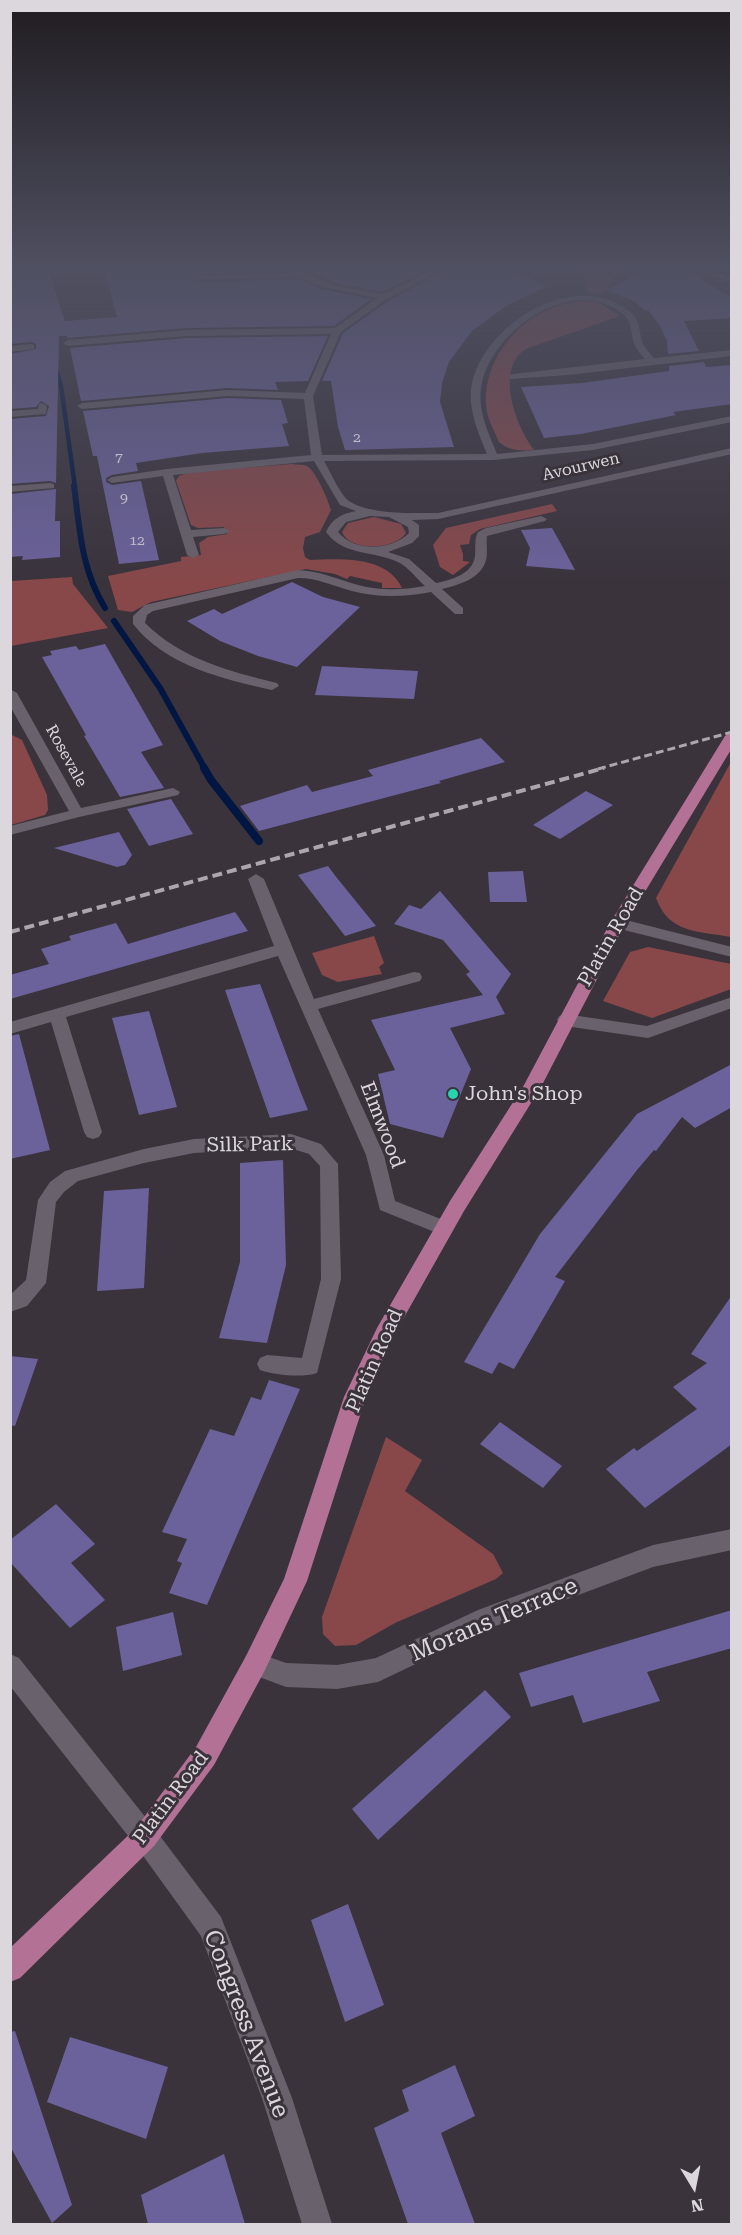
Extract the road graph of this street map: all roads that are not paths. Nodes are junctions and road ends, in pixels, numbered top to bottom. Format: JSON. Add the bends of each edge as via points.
{"nodes":[{"id":1,"x":318,"y":374,"type":"edge"},
{"id":2,"x":479,"y":374,"type":"edge"},
{"id":3,"x":561,"y":374,"type":"edge"},
{"id":4,"x":550,"y":375,"type":"joint"},
{"id":5,"x":513,"y":377,"type":"dead end"},
{"id":6,"x":308,"y":396,"type":"junction"},
{"id":7,"x":42,"y":406,"type":"dead end"},
{"id":8,"x":82,"y":406,"type":"dead end"},
{"id":9,"x":10,"y":414,"type":"edge"},
{"id":10,"x":732,"y":419,"type":"edge"},
{"id":11,"x":732,"y":451,"type":"edge"},
{"id":12,"x":493,"y":457,"type":"junction"},
{"id":13,"x":317,"y":459,"type":"junction"},
{"id":14,"x":167,"y":472,"type":"junction"},
{"id":15,"x":112,"y":480,"type":"dead end"},
{"id":16,"x":50,"y":486,"type":"dead end"},
{"id":17,"x":10,"y":489,"type":"edge"},
{"id":18,"x":344,"y":503,"type":"junction"},
{"id":19,"x":370,"y":513,"type":"junction"},
{"id":20,"x":438,"y":516,"type":"junction"},
{"id":21,"x":401,"y":517,"type":"junction"},
{"id":22,"x":541,"y":519,"type":"dead end"},
{"id":23,"x":338,"y":522,"type":"junction"},
{"id":24,"x":415,"y":529,"type":"junction"},
{"id":25,"x":224,"y":531,"type":"dead end"},
{"id":26,"x":186,"y":534,"type":"junction"},
{"id":27,"x":408,"y":542,"type":"junction"},
{"id":28,"x":371,"y":550,"type":"junction"},
{"id":29,"x":193,"y":555,"type":"dead end"},
{"id":30,"x":405,"y":561,"type":"junction"},
{"id":31,"x":435,"y":588,"type":"junction"},
{"id":32,"x":459,"y":611,"type":"dead end"},
{"id":33,"x":272,"y":686,"type":"dead end"},
{"id":34,"x":10,"y":693,"type":"edge"},
{"id":35,"x":17,"y":718,"type":"edge"},
{"id":36,"x":732,"y":736,"type":"edge"},
{"id":37,"x":173,"y":792,"type":"dead end"},
{"id":38,"x":77,"y":813,"type":"junction"},
{"id":39,"x":10,"y":831,"type":"edge"},
{"id":40,"x":256,"y":879,"type":"dead end"},
{"id":41,"x":618,"y":923,"type":"junction"},
{"id":42,"x":283,"y":949,"type":"junction"},
{"id":43,"x":732,"y":952,"type":"edge"},
{"id":44,"x":414,"y":977,"type":"dead end"},
{"id":45,"x":732,"y":1002,"type":"edge"},
{"id":46,"x":308,"y":1006,"type":"junction"},
{"id":47,"x":57,"y":1014,"type":"junction"},
{"id":48,"x":565,"y":1020,"type":"junction"},
{"id":49,"x":10,"y":1028,"type":"edge"},
{"id":50,"x":93,"y":1132,"type":"dead end"},
{"id":51,"x":444,"y":1228,"type":"junction"},
{"id":52,"x":10,"y":1304,"type":"edge"},
{"id":53,"x":267,"y":1364,"type":"dead end"},
{"id":54,"x":732,"y":1539,"type":"edge"},
{"id":55,"x":255,"y":1664,"type":"junction"},
{"id":56,"x":10,"y":1666,"type":"edge"},
{"id":57,"x":145,"y":1838,"type":"junction"},
{"id":58,"x":10,"y":1968,"type":"edge"},
{"id":59,"x":317,"y":2224,"type":"edge"}],
"edges":[{"from":1,"to":6,"type":"street"},
{"from":2,"to":12,"type":"street","via":[[478,419]]},
{"from":3,"to":4,"type":"street"},
{"from":4,"to":5,"type":"street"},
{"from":6,"to":8,"type":"street","via":[[228,393]]},
{"from":6,"to":13,"type":"street"},
{"from":7,"to":9,"type":"street","via":[[43,412]]},
{"from":10,"to":12,"type":"street","via":[[593,447]]},
{"from":11,"to":20,"type":"street","name":"Avourwen"},
{"from":12,"to":13,"type":"street"},
{"from":13,"to":14,"type":"street"},
{"from":13,"to":18,"type":"street"},
{"from":14,"to":15,"type":"street"},
{"from":14,"to":26,"type":"street"},
{"from":16,"to":17,"type":"street"},
{"from":18,"to":19,"type":"street","name":"Avourwen"},
{"from":18,"to":23,"type":"street"},
{"from":19,"to":21,"type":"street","name":"Avourwen"},
{"from":19,"to":23,"type":"street","name":"Avourwen","via":[[351,515]]},
{"from":20,"to":21,"type":"street","name":"Avourwen"},
{"from":20,"to":24,"type":"street","name":"Avourwen"},
{"from":21,"to":24,"type":"street"},
{"from":22,"to":31,"type":"street","via":[[482,534],[480,561],[473,571]]},
{"from":23,"to":28,"type":"street","via":[[332,532],[340,542]]},
{"from":24,"to":27,"type":"street"},
{"from":25,"to":26,"type":"street"},
{"from":26,"to":29,"type":"street"},
{"from":27,"to":28,"type":"street"},
{"from":27,"to":30,"type":"street"},
{"from":28,"to":30,"type":"street"},
{"from":30,"to":31,"type":"street"},
{"from":31,"to":32,"type":"street"},
{"from":31,"to":33,"type":"street","via":[[379,591],[356,588],[317,573],[298,574],[141,613],[139,624],[173,652],[216,671]]},
{"from":34,"to":35,"type":"street","name":"Rosevale"},
{"from":35,"to":38,"type":"street","name":"Rosevale"},
{"from":36,"to":41,"type":"main road","name":"Platin Road"},
{"from":37,"to":38,"type":"street","name":"Rosevale"},
{"from":38,"to":39,"type":"street","name":"Rosevale"},
{"from":40,"to":42,"type":"street","name":"Elmwood"},
{"from":41,"to":43,"type":"street"},
{"from":41,"to":48,"type":"main road","name":"Platin Road"},
{"from":42,"to":46,"type":"street","name":"Elmwood"},
{"from":42,"to":47,"type":"street"},
{"from":44,"to":46,"type":"street"},
{"from":45,"to":48,"type":"street","via":[[648,1032]]},
{"from":46,"to":51,"type":"street","name":"Elmwood","via":[[375,1155],[387,1205]]},
{"from":47,"to":49,"type":"street"},
{"from":47,"to":50,"type":"street"},
{"from":48,"to":51,"type":"main road","name":"Platin Road","via":[[532,1087]]},
{"from":51,"to":55,"type":"main road","name":"Platin Road","via":[[365,1372],[295,1581]]},
{"from":52,"to":53,"type":"street","name":"Silk Park","via":[[20,1300],[36,1283],[47,1200],[72,1176],[194,1146],[291,1141],[315,1149],[329,1164],[331,1279],[310,1367]]},
{"from":54,"to":55,"type":"street","name":"Morans Terrace","via":[[631,1564],[486,1618],[378,1670],[337,1677],[286,1675]]},
{"from":55,"to":57,"type":"main road","name":"Platin Road","via":[[205,1756]]},
{"from":56,"to":57,"type":"street","name":"Congress Avenue"},
{"from":57,"to":58,"type":"main road","name":"Platin Road"},
{"from":57,"to":59,"type":"street","name":"Congress Avenue","via":[[211,1927],[276,2098]]}]}
